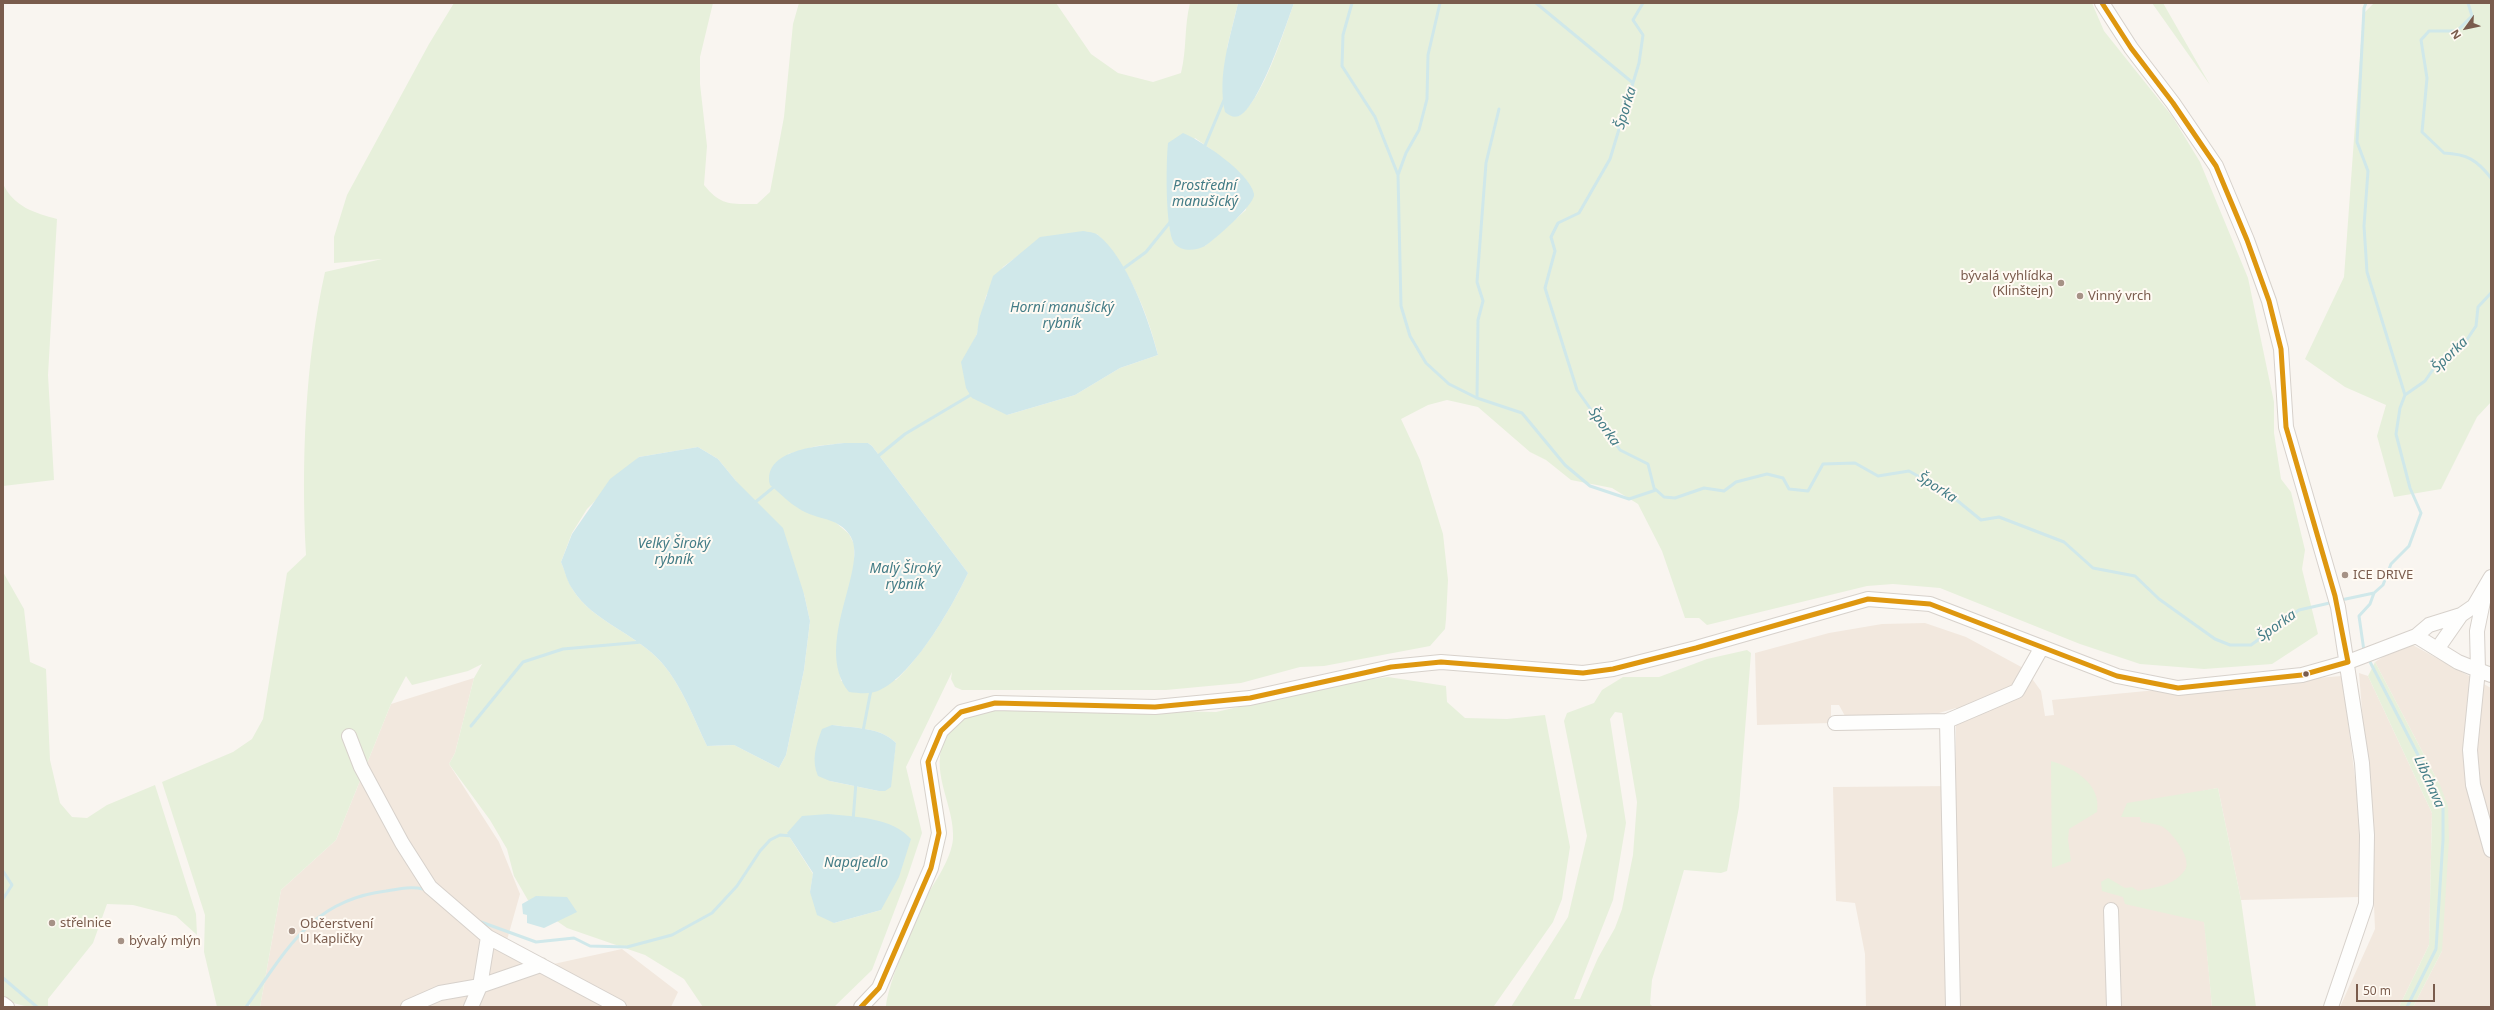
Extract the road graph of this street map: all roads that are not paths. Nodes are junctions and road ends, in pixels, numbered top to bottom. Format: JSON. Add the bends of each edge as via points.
{"nodes":[{"id":1,"x":2102,"y":3,"type":"edge"},
{"id":2,"x":2489,"y":582,"type":"edge"},
{"id":3,"x":2461,"y":615,"type":"junction"},
{"id":4,"x":2416,"y":636,"type":"junction"},
{"id":5,"x":2042,"y":647,"type":"junction"},
{"id":6,"x":2438,"y":648,"type":"junction"},
{"id":7,"x":2360,"y":657,"type":"junction"},
{"id":8,"x":2484,"y":673,"type":"edge"},
{"id":9,"x":1947,"y":721,"type":"junction"},
{"id":10,"x":1835,"y":723,"type":"dead end"},
{"id":11,"x":349,"y":736,"type":"dead end"},
{"id":12,"x":2491,"y":850,"type":"edge"},
{"id":13,"x":2111,"y":910,"type":"dead end"},
{"id":14,"x":488,"y":937,"type":"junction"},
{"id":15,"x":541,"y":965,"type":"junction"},
{"id":16,"x":480,"y":986,"type":"junction"},
{"id":17,"x":3,"y":1004,"type":"edge"},
{"id":18,"x":8,"y":1007,"type":"edge"},
{"id":19,"x":408,"y":1007,"type":"edge"},
{"id":20,"x":471,"y":1007,"type":"edge"},
{"id":21,"x":619,"y":1007,"type":"edge"},
{"id":22,"x":861,"y":1007,"type":"edge"},
{"id":23,"x":1953,"y":1007,"type":"edge"},
{"id":24,"x":2114,"y":1007,"type":"edge"},
{"id":25,"x":2331,"y":1007,"type":"edge"}],
"edges":[{"from":1,"to":7,"type":"street","via":[[2131,48],[2216,166],[2247,240],[2269,301],[2281,349],[2286,427],[2337,602]]},
{"from":2,"to":3,"type":"street","via":[[2474,606]]},
{"from":2,"to":8,"type":"street","via":[[2477,631]]},
{"from":3,"to":4,"type":"street","via":[[2429,625]]},
{"from":3,"to":6,"type":"street"},
{"from":4,"to":6,"type":"street"},
{"from":4,"to":7,"type":"street"},
{"from":5,"to":7,"type":"street","via":[[2117,676],[2178,688],[2302,675]]},
{"from":5,"to":9,"type":"street","via":[[2017,691]]},
{"from":5,"to":22,"type":"street","via":[[1930,604],[1868,599],[1696,648],[1613,669],[1590,672],[1441,662],[1392,668],[1250,698],[1155,707],[995,703],[961,712],[941,731],[928,762],[939,833],[931,868],[879,988]]},
{"from":6,"to":8,"type":"street","via":[[2458,662]]},
{"from":7,"to":25,"type":"street","via":[[2362,763],[2367,835],[2366,904]]},
{"from":8,"to":12,"type":"street","via":[[2470,750],[2473,785]]},
{"from":9,"to":10,"type":"street"},
{"from":9,"to":23,"type":"street"},
{"from":11,"to":14,"type":"street","via":[[361,767],[402,843],[430,887]]},
{"from":13,"to":24,"type":"street"},
{"from":14,"to":15,"type":"street"},
{"from":14,"to":16,"type":"street"},
{"from":15,"to":16,"type":"street"},
{"from":15,"to":21,"type":"street"},
{"from":16,"to":19,"type":"street","via":[[440,993]]},
{"from":16,"to":20,"type":"street"},
{"from":17,"to":18,"type":"street"}]}
